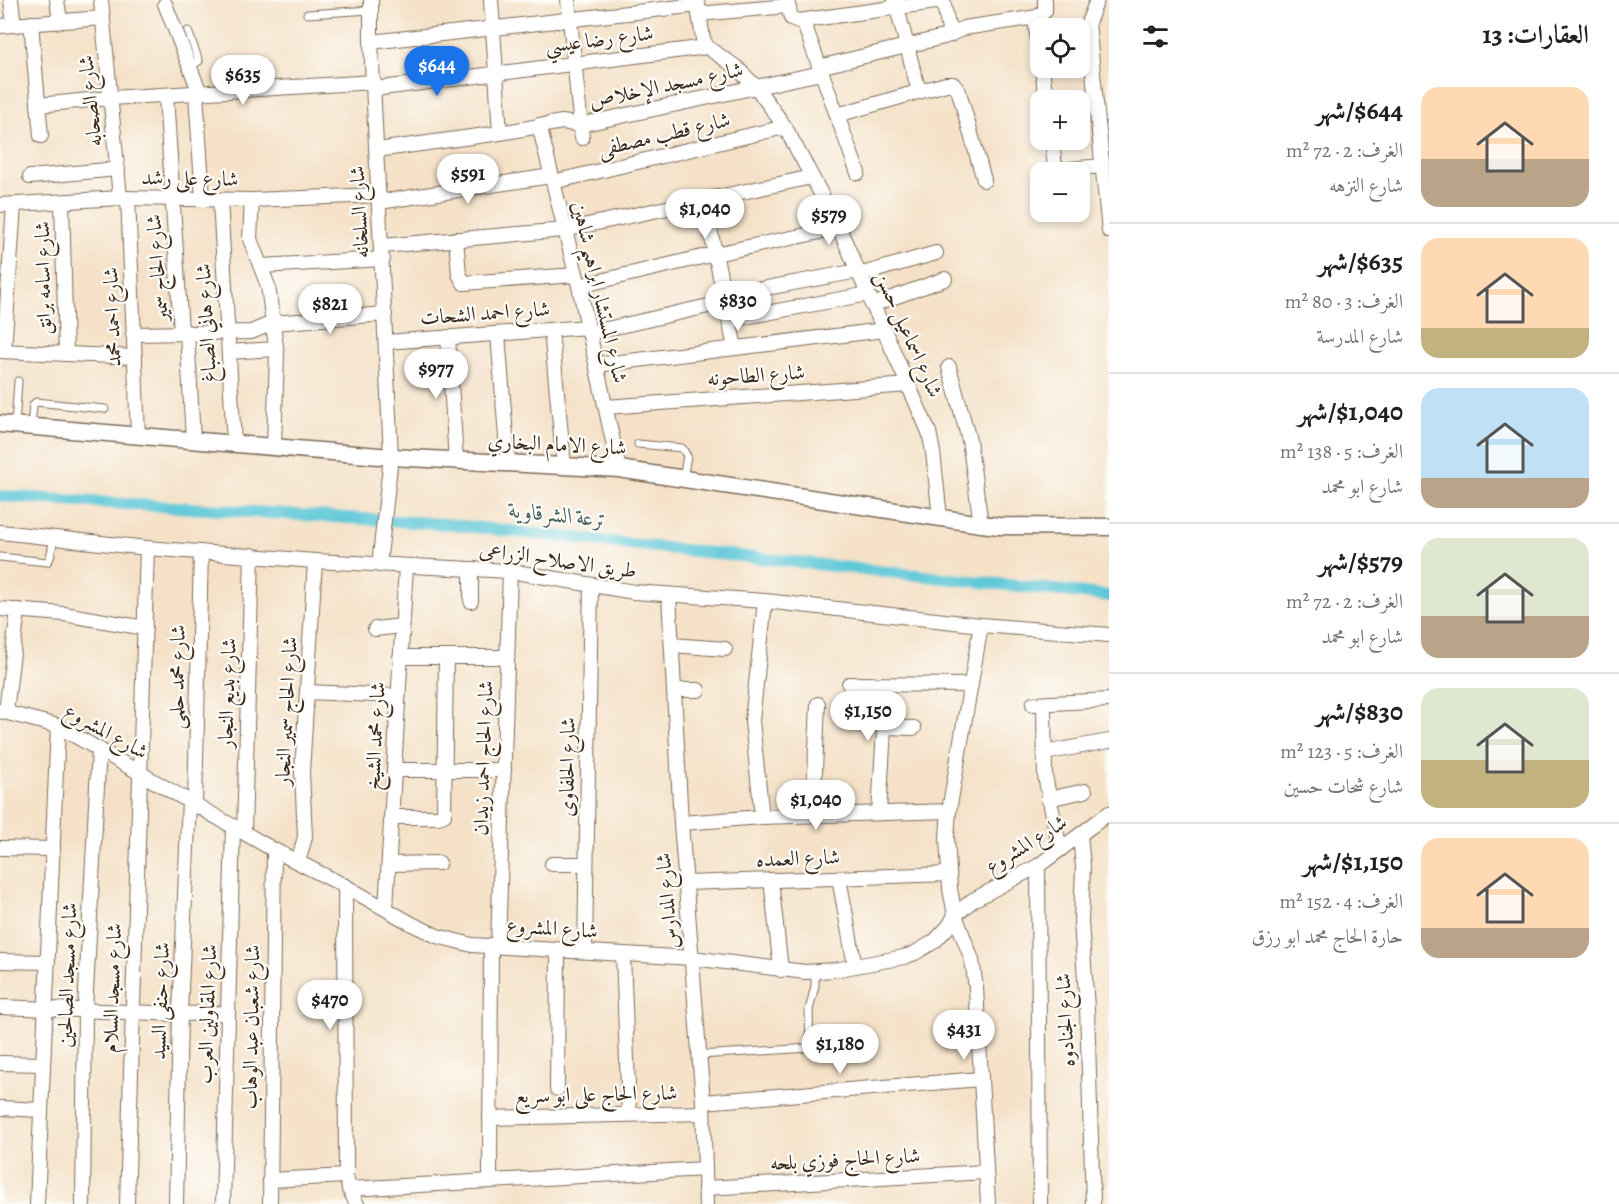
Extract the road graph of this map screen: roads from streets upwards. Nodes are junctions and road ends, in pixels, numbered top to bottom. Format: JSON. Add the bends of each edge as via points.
{"nodes":[{"id":1,"x":11,"y":0,"type":"edge"},
{"id":2,"x":57,"y":0,"type":"edge"},
{"id":3,"x":100,"y":0,"type":"edge"},
{"id":4,"x":491,"y":0,"type":"edge"},
{"id":5,"x":568,"y":0,"type":"edge"},
{"id":6,"x":837,"y":0,"type":"edge"},
{"id":7,"x":943,"y":0,"type":"edge"},
{"id":8,"x":1045,"y":0,"type":"edge"},
{"id":9,"x":1097,"y":0,"type":"edge"},
{"id":10,"x":165,"y":4,"type":"dead end"},
{"id":11,"x":895,"y":4,"type":"edge"},
{"id":12,"x":371,"y":5,"type":"edge"},
{"id":13,"x":746,"y":5,"type":"edge"},
{"id":14,"x":698,"y":6,"type":"edge"},
{"id":15,"x":792,"y":11,"type":"edge"},
{"id":16,"x":839,"y":15,"type":"junction"},
{"id":17,"x":1037,"y":17,"type":"joint"},
{"id":18,"x":102,"y":18,"type":"junction"},
{"id":19,"x":60,"y":21,"type":"junction"},
{"id":20,"x":570,"y":21,"type":"junction"},
{"id":21,"x":31,"y":23,"type":"junction"},
{"id":22,"x":7,"y":25,"type":"edge"},
{"id":23,"x":493,"y":27,"type":"junction"},
{"id":24,"x":950,"y":35,"type":"junction"},
{"id":25,"x":371,"y":42,"type":"junction"},
{"id":26,"x":707,"y":47,"type":"junction"},
{"id":27,"x":907,"y":47,"type":"junction"},
{"id":28,"x":574,"y":64,"type":"junction"},
{"id":29,"x":820,"y":70,"type":"junction"},
{"id":30,"x":496,"y":74,"type":"junction"},
{"id":31,"x":374,"y":85,"type":"junction"},
{"id":32,"x":757,"y":88,"type":"junction"},
{"id":33,"x":919,"y":92,"type":"junction"},
{"id":34,"x":198,"y":93,"type":"junction"},
{"id":35,"x":166,"y":95,"type":"junction"},
{"id":36,"x":111,"y":98,"type":"junction"},
{"id":37,"x":38,"y":105,"type":"junction"},
{"id":38,"x":837,"y":116,"type":"junction"},
{"id":39,"x":539,"y":125,"type":"junction"},
{"id":40,"x":784,"y":127,"type":"junction"},
{"id":41,"x":581,"y":131,"type":"junction"},
{"id":42,"x":500,"y":133,"type":"junction"},
{"id":43,"x":41,"y":136,"type":"dead end"},
{"id":44,"x":377,"y":150,"type":"junction"},
{"id":45,"x":1053,"y":150,"type":"edge"},
{"id":46,"x":1102,"y":166,"type":"junction"},
{"id":47,"x":118,"y":169,"type":"junction"},
{"id":48,"x":858,"y":173,"type":"dead end"},
{"id":49,"x":30,"y":177,"type":"dead end"},
{"id":50,"x":812,"y":177,"type":"junction"},
{"id":51,"x":552,"y":179,"type":"junction"},
{"id":52,"x":984,"y":180,"type":"dead end"},
{"id":53,"x":124,"y":198,"type":"junction"},
{"id":54,"x":379,"y":198,"type":"junction"},
{"id":55,"x":173,"y":199,"type":"junction"},
{"id":56,"x":202,"y":200,"type":"junction"},
{"id":57,"x":220,"y":200,"type":"junction"},
{"id":58,"x":252,"y":200,"type":"junction"},
{"id":59,"x":704,"y":200,"type":"junction"},
{"id":60,"x":63,"y":202,"type":"junction"},
{"id":61,"x":7,"y":205,"type":"edge"},
{"id":62,"x":839,"y":228,"type":"junction"},
{"id":63,"x":564,"y":230,"type":"junction"},
{"id":64,"x":1109,"y":231,"type":"edge"},
{"id":65,"x":456,"y":239,"type":"junction"},
{"id":66,"x":382,"y":253,"type":"junction"},
{"id":67,"x":936,"y":253,"type":"dead end"},
{"id":68,"x":716,"y":254,"type":"junction"},
{"id":69,"x":262,"y":266,"type":"junction"},
{"id":70,"x":858,"y":273,"type":"junction"},
{"id":71,"x":945,"y":279,"type":"dead end"},
{"id":72,"x":577,"y":281,"type":"junction"},
{"id":73,"x":725,"y":299,"type":"junction"},
{"id":74,"x":870,"y":300,"type":"junction"},
{"id":75,"x":385,"y":314,"type":"junction"},
{"id":76,"x":729,"y":320,"type":"junction"},
{"id":77,"x":273,"y":323,"type":"junction"},
{"id":78,"x":551,"y":330,"type":"junction"},
{"id":79,"x":588,"y":330,"type":"junction"},
{"id":80,"x":884,"y":330,"type":"junction"},
{"id":81,"x":184,"y":332,"type":"junction"},
{"id":82,"x":228,"y":332,"type":"junction"},
{"id":83,"x":134,"y":334,"type":"junction"},
{"id":84,"x":498,"y":334,"type":"junction"},
{"id":85,"x":447,"y":337,"type":"junction"},
{"id":86,"x":386,"y":342,"type":"junction"},
{"id":87,"x":735,"y":348,"type":"junction"},
{"id":88,"x":276,"y":349,"type":"junction"},
{"id":89,"x":2,"y":351,"type":"edge"},
{"id":90,"x":229,"y":352,"type":"junction"},
{"id":91,"x":66,"y":354,"type":"junction"},
{"id":92,"x":135,"y":357,"type":"junction"},
{"id":93,"x":596,"y":365,"type":"junction"},
{"id":94,"x":949,"y":367,"type":"dead end"},
{"id":95,"x":909,"y":385,"type":"junction"},
{"id":96,"x":606,"y":407,"type":"junction"},
{"id":97,"x":15,"y":425,"type":"edge"},
{"id":98,"x":138,"y":435,"type":"junction"},
{"id":99,"x":192,"y":440,"type":"junction"},
{"id":100,"x":234,"y":444,"type":"junction"},
{"id":101,"x":274,"y":447,"type":"junction"},
{"id":102,"x":391,"y":458,"type":"junction"},
{"id":103,"x":456,"y":460,"type":"junction"},
{"id":104,"x":508,"y":463,"type":"junction"},
{"id":105,"x":564,"y":466,"type":"junction"},
{"id":106,"x":619,"y":469,"type":"junction"},
{"id":107,"x":940,"y":518,"type":"junction"},
{"id":108,"x":981,"y":524,"type":"junction"},
{"id":109,"x":1109,"y":527,"type":"edge"},
{"id":110,"x":0,"y":532,"type":"edge"},
{"id":111,"x":147,"y":548,"type":"junction"},
{"id":112,"x":201,"y":552,"type":"junction"},
{"id":113,"x":252,"y":555,"type":"junction"},
{"id":114,"x":315,"y":561,"type":"junction"},
{"id":115,"x":379,"y":564,"type":"junction"},
{"id":116,"x":406,"y":566,"type":"junction"},
{"id":117,"x":471,"y":569,"type":"junction"},
{"id":118,"x":510,"y":571,"type":"junction"},
{"id":119,"x":591,"y":585,"type":"junction"},
{"id":120,"x":669,"y":595,"type":"junction"},
{"id":121,"x":471,"y":601,"type":"dead end"},
{"id":122,"x":765,"y":601,"type":"junction"},
{"id":123,"x":0,"y":609,"type":"edge"},
{"id":124,"x":18,"y":610,"type":"junction"},
{"id":125,"x":981,"y":625,"type":"junction"},
{"id":126,"x":402,"y":626,"type":"junction"},
{"id":127,"x":145,"y":628,"type":"junction"},
{"id":128,"x":375,"y":629,"type":"dead end"},
{"id":129,"x":1109,"y":634,"type":"edge"},
{"id":130,"x":672,"y":645,"type":"junction"},
{"id":131,"x":725,"y":649,"type":"dead end"},
{"id":132,"x":400,"y":657,"type":"junction"},
{"id":133,"x":446,"y":657,"type":"junction"},
{"id":134,"x":507,"y":657,"type":"junction"},
{"id":135,"x":849,"y":684,"type":"dead end"},
{"id":136,"x":971,"y":685,"type":"junction"},
{"id":137,"x":674,"y":690,"type":"junction"},
{"id":138,"x":698,"y":690,"type":"dead end"},
{"id":139,"x":307,"y":692,"type":"junction"},
{"id":140,"x":398,"y":696,"type":"junction"},
{"id":141,"x":1109,"y":700,"type":"edge"},
{"id":142,"x":818,"y":704,"type":"dead end"},
{"id":143,"x":3,"y":712,"type":"edge"},
{"id":144,"x":58,"y":726,"type":"junction"},
{"id":145,"x":914,"y":728,"type":"dead end"},
{"id":146,"x":1109,"y":741,"type":"edge"},
{"id":147,"x":99,"y":749,"type":"junction"},
{"id":148,"x":1044,"y":753,"type":"junction"},
{"id":149,"x":394,"y":770,"type":"junction"},
{"id":150,"x":445,"y":770,"type":"junction"},
{"id":151,"x":504,"y":770,"type":"junction"},
{"id":152,"x":139,"y":773,"type":"junction"},
{"id":153,"x":1085,"y":791,"type":"dead end"},
{"id":154,"x":1048,"y":799,"type":"junction"},
{"id":155,"x":192,"y":802,"type":"junction"},
{"id":156,"x":949,"y":811,"type":"junction"},
{"id":157,"x":879,"y":813,"type":"junction"},
{"id":158,"x":1109,"y":813,"type":"edge"},
{"id":159,"x":813,"y":815,"type":"junction"},
{"id":160,"x":391,"y":817,"type":"junction"},
{"id":161,"x":762,"y":817,"type":"junction"},
{"id":162,"x":681,"y":823,"type":"junction"},
{"id":163,"x":239,"y":828,"type":"junction"},
{"id":164,"x":1080,"y":835,"type":"junction"},
{"id":165,"x":0,"y":848,"type":"edge"},
{"id":166,"x":53,"y":849,"type":"junction"},
{"id":167,"x":274,"y":850,"type":"junction"},
{"id":168,"x":1059,"y":850,"type":"junction"},
{"id":169,"x":298,"y":862,"type":"junction"},
{"id":170,"x":439,"y":863,"type":"dead end"},
{"id":171,"x":389,"y":864,"type":"junction"},
{"id":172,"x":552,"y":864,"type":"dead end"},
{"id":173,"x":586,"y":864,"type":"junction"},
{"id":174,"x":1038,"y":866,"type":"junction"},
{"id":175,"x":948,"y":874,"type":"junction"},
{"id":176,"x":839,"y":878,"type":"junction"},
{"id":177,"x":771,"y":880,"type":"junction"},
{"id":178,"x":686,"y":883,"type":"junction"},
{"id":179,"x":345,"y":886,"type":"junction"},
{"id":180,"x":386,"y":908,"type":"junction"},
{"id":181,"x":955,"y":915,"type":"junction"},
{"id":182,"x":495,"y":945,"type":"junction"},
{"id":183,"x":558,"y":949,"type":"junction"},
{"id":184,"x":585,"y":951,"type":"junction"},
{"id":185,"x":623,"y":954,"type":"junction"},
{"id":186,"x":692,"y":958,"type":"junction"},
{"id":187,"x":0,"y":961,"type":"edge"},
{"id":188,"x":48,"y":962,"type":"junction"},
{"id":189,"x":855,"y":966,"type":"junction"},
{"id":190,"x":782,"y":970,"type":"junction"},
{"id":191,"x":0,"y":1007,"type":"edge"},
{"id":192,"x":46,"y":1009,"type":"junction"},
{"id":193,"x":86,"y":1010,"type":"junction"},
{"id":194,"x":133,"y":1011,"type":"junction"},
{"id":195,"x":228,"y":1013,"type":"junction"},
{"id":196,"x":180,"y":1014,"type":"junction"},
{"id":197,"x":0,"y":1063,"type":"edge"},
{"id":198,"x":43,"y":1064,"type":"junction"},
{"id":199,"x":980,"y":1079,"type":"junction"},
{"id":200,"x":557,"y":1089,"type":"dead end"},
{"id":201,"x":703,"y":1107,"type":"junction"},
{"id":202,"x":0,"y":1108,"type":"edge"},
{"id":203,"x":41,"y":1110,"type":"junction"},
{"id":204,"x":629,"y":1114,"type":"junction"},
{"id":205,"x":490,"y":1118,"type":"junction"},
{"id":206,"x":705,"y":1169,"type":"junction"},
{"id":207,"x":986,"y":1172,"type":"junction"},
{"id":208,"x":270,"y":1180,"type":"junction"},
{"id":209,"x":490,"y":1180,"type":"junction"},
{"id":210,"x":348,"y":1182,"type":"junction"},
{"id":211,"x":705,"y":1188,"type":"junction"},
{"id":212,"x":37,"y":1204,"type":"edge"},
{"id":213,"x":83,"y":1204,"type":"edge"},
{"id":214,"x":127,"y":1204,"type":"edge"},
{"id":215,"x":176,"y":1204,"type":"edge"},
{"id":216,"x":223,"y":1204,"type":"edge"},
{"id":217,"x":270,"y":1204,"type":"edge"},
{"id":218,"x":357,"y":1204,"type":"edge"},
{"id":219,"x":706,"y":1204,"type":"edge"},
{"id":220,"x":988,"y":1204,"type":"edge"},
{"id":221,"x":1040,"y":1204,"type":"edge"},
{"id":222,"x":1093,"y":1204,"type":"edge"}],
"edges":[{"from":1,"to":22,"type":"street"},
{"from":2,"to":19,"type":"street"},
{"from":3,"to":18,"type":"street","name":"شارع الصحابه"},
{"from":4,"to":23,"type":"street"},
{"from":5,"to":20,"type":"street"},
{"from":6,"to":16,"type":"street"},
{"from":7,"to":11,"type":"street"},
{"from":7,"to":24,"type":"street"},
{"from":8,"to":17,"type":"street","via":[[1045,11]]},
{"from":9,"to":46,"type":"street","via":[[1088,23]]},
{"from":10,"to":34,"type":"street"},
{"from":11,"to":16,"type":"street"},
{"from":11,"to":27,"type":"street"},
{"from":12,"to":25,"type":"street","name":"شارع السلخانه"},
{"from":13,"to":14,"type":"street"},
{"from":13,"to":15,"type":"street"},
{"from":14,"to":20,"type":"street"},
{"from":14,"to":26,"type":"street"},
{"from":15,"to":16,"type":"street"},
{"from":15,"to":29,"type":"street"},
{"from":17,"to":24,"type":"street","via":[[964,28]]},
{"from":18,"to":19,"type":"street"},
{"from":18,"to":36,"type":"street","name":"شارع الصحابه"},
{"from":19,"to":21,"type":"street"},
{"from":20,"to":23,"type":"street"},
{"from":20,"to":28,"type":"street"},
{"from":21,"to":22,"type":"street"},
{"from":21,"to":37,"type":"street"},
{"from":23,"to":25,"type":"street"},
{"from":23,"to":30,"type":"street"},
{"from":24,"to":27,"type":"street"},
{"from":25,"to":31,"type":"street","name":"شارع السلخانه"},
{"from":26,"to":28,"type":"street","name":"شارع رضا عيسي"},
{"from":26,"to":32,"type":"street","name":"شارع اسماعيل حسن"},
{"from":27,"to":29,"type":"street"},
{"from":27,"to":33,"type":"street"},
{"from":28,"to":30,"type":"street","name":"شارع رضا عيسي"},
{"from":28,"to":41,"type":"street"},
{"from":29,"to":32,"type":"street","name":"شارع مسجد الإخلاص"},
{"from":29,"to":38,"type":"street"},
{"from":30,"to":31,"type":"street","name":"شارع رضا عيسي"},
{"from":30,"to":42,"type":"street"},
{"from":31,"to":34,"type":"street","name":"شارع رضا عيسي"},
{"from":31,"to":44,"type":"street","name":"شارع السلخانه"},
{"from":32,"to":40,"type":"street","name":"شارع اسماعيل حسن"},
{"from":32,"to":41,"type":"street","name":"شارع مسجد الإخلاص"},
{"from":33,"to":38,"type":"street"},
{"from":33,"to":52,"type":"street","via":[[946,84],[953,84],[959,92]]},
{"from":34,"to":35,"type":"street","name":"شارع رضا عيسي"},
{"from":34,"to":56,"type":"street"},
{"from":35,"to":36,"type":"street","name":"شارع رضا عيسي"},
{"from":35,"to":55,"type":"street","name":"شارع الحاج سمير"},
{"from":36,"to":37,"type":"street","name":"شارع رضا عيسي"},
{"from":36,"to":47,"type":"street","name":"شارع الصحابه"},
{"from":37,"to":43,"type":"street"},
{"from":38,"to":48,"type":"street"},
{"from":39,"to":41,"type":"street","name":"شارع مسجد الإخلاص","via":[[562,122]]},
{"from":39,"to":42,"type":"street","name":"شارع مسجد الإخلاص"},
{"from":39,"to":51,"type":"street","name":"شارع المستشار ابراهيم شاهين"},
{"from":40,"to":50,"type":"street","name":"شارع اسماعيل حسن"},
{"from":40,"to":51,"type":"street","name":"شارع قطب مصطفى"},
{"from":42,"to":44,"type":"street","name":"شارع مسجد الإخلاص"},
{"from":44,"to":54,"type":"street","name":"شارع السلخانه"},
{"from":45,"to":46,"type":"street","via":[[1058,170]]},
{"from":46,"to":64,"type":"street"},
{"from":47,"to":49,"type":"street"},
{"from":47,"to":53,"type":"street","name":"شارع الصحابه"},
{"from":50,"to":59,"type":"street"},
{"from":50,"to":62,"type":"street","name":"شارع اسماعيل حسن"},
{"from":51,"to":54,"type":"street","name":"شارع قطب مصطفى"},
{"from":51,"to":63,"type":"street","name":"شارع المستشار ابراهيم شاهين"},
{"from":53,"to":55,"type":"street","name":"شارع على رشد"},
{"from":53,"to":60,"type":"street","name":"شارع على رشد"},
{"from":53,"to":83,"type":"street","name":"شارع احمد محمد"},
{"from":54,"to":58,"type":"street","name":"شارع على رشد"},
{"from":54,"to":66,"type":"street","name":"شارع السلخانه"},
{"from":55,"to":56,"type":"street","name":"شارع على رشد"},
{"from":55,"to":81,"type":"street","name":"شارع الحاج سمير"},
{"from":56,"to":57,"type":"street","name":"شارع على رشد"},
{"from":57,"to":58,"type":"street","name":"شارع على رشد"},
{"from":57,"to":82,"type":"street","name":"شارع هاني الصباغ"},
{"from":58,"to":69,"type":"street","via":[[250,239]]},
{"from":59,"to":63,"type":"street"},
{"from":59,"to":68,"type":"street"},
{"from":60,"to":61,"type":"street","name":"شارع على رشد"},
{"from":60,"to":91,"type":"street","name":"شارع اسامه برانق"},
{"from":61,"to":89,"type":"street"},
{"from":62,"to":68,"type":"street"},
{"from":62,"to":70,"type":"street","name":"شارع اسماعيل حسن"},
{"from":63,"to":65,"type":"street"},
{"from":63,"to":72,"type":"street","name":"شارع المستشار ابراهيم شاهين"},
{"from":65,"to":66,"type":"street"},
{"from":65,"to":72,"type":"street","via":[[459,274],[464,284]]},
{"from":66,"to":69,"type":"street"},
{"from":66,"to":75,"type":"street","name":"شارع السلخانه"},
{"from":67,"to":70,"type":"street","name":"شارع احمد الشحات"},
{"from":68,"to":72,"type":"street"},
{"from":68,"to":73,"type":"street"},
{"from":69,"to":77,"type":"street"},
{"from":70,"to":73,"type":"street","name":"شارع احمد الشحات"},
{"from":70,"to":74,"type":"street","name":"شارع اسماعيل حسن"},
{"from":71,"to":74,"type":"street"},
{"from":72,"to":79,"type":"street","name":"شارع المستشار ابراهيم شاهين"},
{"from":73,"to":76,"type":"street"},
{"from":73,"to":79,"type":"street","name":"شارع احمد الشحات"},
{"from":74,"to":76,"type":"street"},
{"from":74,"to":80,"type":"street","name":"شارع اسماعيل حسن"},
{"from":75,"to":77,"type":"street"},
{"from":75,"to":86,"type":"street","name":"شارع السلخانه"},
{"from":76,"to":87,"type":"street"},
{"from":77,"to":82,"type":"street","via":[[251,332]]},
{"from":77,"to":88,"type":"street"},
{"from":78,"to":79,"type":"street","name":"شارع احمد الشحات"},
{"from":78,"to":84,"type":"street","name":"شارع احمد الشحات"},
{"from":78,"to":105,"type":"street"},
{"from":79,"to":93,"type":"street","name":"شارع المستشار ابراهيم شاهين"},
{"from":80,"to":87,"type":"street"},
{"from":80,"to":95,"type":"street","name":"شارع اسماعيل حسن"},
{"from":81,"to":82,"type":"street"},
{"from":81,"to":83,"type":"street"},
{"from":81,"to":99,"type":"street","name":"شارع الحاج سمير"},
{"from":82,"to":90,"type":"street","name":"شارع هاني الصباغ"},
{"from":83,"to":92,"type":"street","name":"شارع احمد محمد"},
{"from":84,"to":85,"type":"street","name":"شارع احمد الشحات"},
{"from":84,"to":104,"type":"street"},
{"from":85,"to":86,"type":"street","name":"شارع احمد الشحات"},
{"from":85,"to":103,"type":"street"},
{"from":86,"to":102,"type":"street","name":"شارع السلخانه"},
{"from":87,"to":93,"type":"street"},
{"from":88,"to":90,"type":"street"},
{"from":88,"to":101,"type":"street"},
{"from":89,"to":91,"type":"street"},
{"from":90,"to":100,"type":"street","name":"شارع هاني الصباغ"},
{"from":91,"to":92,"type":"street"},
{"from":92,"to":98,"type":"street","name":"شارع احمد محمد"},
{"from":93,"to":96,"type":"street","name":"شارع المستشار ابراهيم شاهين"},
{"from":94,"to":108,"type":"street","via":[[969,440]]},
{"from":95,"to":96,"type":"street","name":"شارع الطاحونه"},
{"from":95,"to":107,"type":"street","name":"شارع اسماعيل حسن","via":[[932,441]]},
{"from":96,"to":106,"type":"street","name":"شارع المستشار ابراهيم شاهين"},
{"from":97,"to":98,"type":"street","name":"شارع الامام البخاري"},
{"from":98,"to":99,"type":"street","name":"شارع الامام البخاري"},
{"from":99,"to":100,"type":"street","name":"شارع الامام البخاري"},
{"from":100,"to":101,"type":"street","name":"شارع الامام البخاري"},
{"from":101,"to":102,"type":"street","name":"شارع الامام البخاري"},
{"from":102,"to":103,"type":"street","name":"شارع الامام البخاري"},
{"from":102,"to":115,"type":"street","name":"شارع السلخانه"},
{"from":103,"to":104,"type":"street","name":"شارع الامام البخاري"},
{"from":104,"to":105,"type":"street","name":"شارع الامام البخاري"},
{"from":105,"to":106,"type":"street","name":"شارع الامام البخاري"},
{"from":106,"to":107,"type":"street","name":"شارع الامام البخاري"},
{"from":107,"to":108,"type":"street","name":"شارع الامام البخاري"},
{"from":108,"to":109,"type":"street","name":"شارع الامام البخاري"},
{"from":110,"to":111,"type":"street","name":"طريق الاصلاح الزراعى"},
{"from":111,"to":112,"type":"street","name":"طريق الاصلاح الزراعى"},
{"from":111,"to":127,"type":"street","name":"شارع مسجد السلام"},
{"from":112,"to":113,"type":"street","name":"طريق الاصلاح الزراعى"},
{"from":112,"to":155,"type":"street","name":"شارع محمد حلمى"},
{"from":113,"to":114,"type":"street","name":"طريق الاصلاح الزراعى"},
{"from":113,"to":163,"type":"street","name":"شارع بديع النجار"},
{"from":114,"to":115,"type":"street","name":"طريق الاصلاح الزراعى"},
{"from":114,"to":139,"type":"street","name":"شارع الحاج سمير النجار"},
{"from":115,"to":116,"type":"street","name":"طريق الاصلاح الزراعى"},
{"from":116,"to":117,"type":"street","name":"طريق الاصلاح الزراعى"},
{"from":116,"to":126,"type":"street","name":"شارع محمد الشيخ"},
{"from":117,"to":118,"type":"street","name":"طريق الاصلاح الزراعى"},
{"from":117,"to":121,"type":"street"},
{"from":118,"to":119,"type":"street","name":"طريق الاصلاح الزراعى"},
{"from":118,"to":134,"type":"street","name":"شارع الحاج احمد زيدان"},
{"from":119,"to":120,"type":"street","name":"طريق الاصلاح الزراعى"},
{"from":119,"to":173,"type":"street","name":"شارع الحلفاوى"},
{"from":120,"to":122,"type":"street","name":"طريق الاصلاح الزراعى"},
{"from":120,"to":130,"type":"street","name":"شارع المدارس"},
{"from":122,"to":125,"type":"street","name":"طريق الاصلاح الزراعى"},
{"from":122,"to":161,"type":"street","via":[[752,721]]},
{"from":123,"to":124,"type":"street"},
{"from":124,"to":127,"type":"street"},
{"from":124,"to":143,"type":"street"},
{"from":125,"to":129,"type":"street","name":"طريق الاصلاح الزراعى"},
{"from":125,"to":136,"type":"street"},
{"from":126,"to":128,"type":"street"},
{"from":126,"to":132,"type":"street","name":"شارع محمد الشيخ"},
{"from":127,"to":152,"type":"street","name":"شارع مسجد السلام"},
{"from":130,"to":131,"type":"street"},
{"from":130,"to":137,"type":"street","name":"شارع المدارس"},
{"from":132,"to":133,"type":"street"},
{"from":132,"to":140,"type":"street","name":"شارع محمد الشيخ"},
{"from":133,"to":134,"type":"street"},
{"from":133,"to":150,"type":"street"},
{"from":134,"to":151,"type":"street","name":"شارع الحاج احمد زيدان"},
{"from":135,"to":136,"type":"street"},
{"from":136,"to":156,"type":"street"},
{"from":137,"to":138,"type":"street"},
{"from":137,"to":162,"type":"street","name":"شارع المدارس"},
{"from":139,"to":140,"type":"street"},
{"from":139,"to":169,"type":"street","name":"شارع الحاج سمير النجار","via":[[302,772],[305,837]]},
{"from":140,"to":149,"type":"street","name":"شارع محمد الشيخ"},
{"from":141,"to":148,"type":"street","via":[[1038,704]]},
{"from":142,"to":159,"type":"street"},
{"from":143,"to":144,"type":"street","name":"شارع المشروع"},
{"from":144,"to":147,"type":"street","name":"شارع المشروع"},
{"from":144,"to":166,"type":"street"},
{"from":145,"to":157,"type":"street","via":[[884,729]]},
{"from":146,"to":148,"type":"street"},
{"from":147,"to":152,"type":"street","name":"شارع المشروع"},
{"from":147,"to":193,"type":"street","name":"شارع مسجد الصالحين"},
{"from":148,"to":154,"type":"street"},
{"from":149,"to":150,"type":"street"},
{"from":149,"to":160,"type":"street","name":"شارع محمد الشيخ"},
{"from":150,"to":151,"type":"street"},
{"from":150,"to":160,"type":"street","via":[[444,815]]},
{"from":151,"to":182,"type":"street","name":"شارع الحاج احمد زيدان"},
{"from":152,"to":155,"type":"street","name":"شارع المشروع"},
{"from":152,"to":194,"type":"street","name":"شارع مسجد السلام"},
{"from":153,"to":154,"type":"street"},
{"from":154,"to":168,"type":"street"},
{"from":155,"to":163,"type":"street","name":"شارع المشروع"},
{"from":155,"to":196,"type":"street","name":"شارع حنفى السيد"},
{"from":156,"to":157,"type":"street"},
{"from":156,"to":175,"type":"street"},
{"from":157,"to":159,"type":"street"},
{"from":158,"to":164,"type":"street","name":"شارع المشروع"},
{"from":159,"to":161,"type":"street"},
{"from":160,"to":171,"type":"street","name":"شارع محمد الشيخ"},
{"from":161,"to":162,"type":"street"},
{"from":162,"to":178,"type":"street","name":"شارع المدارس"},
{"from":163,"to":167,"type":"street","name":"شارع المشروع"},
{"from":163,"to":195,"type":"street","name":"شارع المقاولين العرب"},
{"from":164,"to":168,"type":"street","name":"شارع المشروع"},
{"from":164,"to":222,"type":"street","name":"شارع الجنادوه"},
{"from":165,"to":166,"type":"street"},
{"from":166,"to":188,"type":"street"},
{"from":167,"to":169,"type":"street","name":"شارع المشروع"},
{"from":167,"to":208,"type":"street","name":"شارع شعبان عبد الوهاب"},
{"from":168,"to":174,"type":"street","name":"شارع المشروع"},
{"from":169,"to":179,"type":"street","name":"شارع المشروع"},
{"from":170,"to":171,"type":"street"},
{"from":171,"to":180,"type":"street","name":"شارع محمد الشيخ"},
{"from":172,"to":173,"type":"street"},
{"from":173,"to":184,"type":"street","name":"شارع الحلفاوى"},
{"from":174,"to":181,"type":"street","name":"شارع المشروع","via":[[973,900]]},
{"from":174,"to":221,"type":"street"},
{"from":175,"to":176,"type":"street","name":"شارع العمده"},
{"from":175,"to":181,"type":"street"},
{"from":176,"to":177,"type":"street","name":"شارع العمده"},
{"from":176,"to":189,"type":"street"},
{"from":177,"to":178,"type":"street","name":"شارع العمده"},
{"from":177,"to":190,"type":"street"},
{"from":178,"to":186,"type":"street","name":"شارع المدارس"},
{"from":179,"to":180,"type":"street","name":"شارع المشروع"},
{"from":179,"to":210,"type":"street"},
{"from":180,"to":182,"type":"street","name":"شارع المشروع","via":[[437,936],[456,942]]},
{"from":181,"to":189,"type":"street","name":"شارع المشروع","via":[[935,941],[915,953]]},
{"from":181,"to":199,"type":"street","via":[[974,971]]},
{"from":182,"to":183,"type":"street","name":"شارع المشروع"},
{"from":182,"to":205,"type":"street","name":"شارع الحاج احمد زيدان"},
{"from":183,"to":184,"type":"street","name":"شارع المشروع"},
{"from":183,"to":200,"type":"street"},
{"from":184,"to":185,"type":"street","name":"شارع المشروع"},
{"from":185,"to":186,"type":"street","name":"شارع المشروع"},
{"from":185,"to":204,"type":"street"},
{"from":186,"to":190,"type":"street","name":"شارع المشروع"},
{"from":186,"to":201,"type":"street","name":"شارع المدارس"},
{"from":187,"to":188,"type":"street"},
{"from":188,"to":192,"type":"street"},
{"from":189,"to":190,"type":"street","name":"شارع المشروع","via":[[814,972]]},
{"from":191,"to":192,"type":"street"},
{"from":192,"to":193,"type":"street"},
{"from":192,"to":198,"type":"street"},
{"from":193,"to":194,"type":"street"},
{"from":193,"to":213,"type":"street","name":"شارع مسجد الصالحين"},
{"from":194,"to":196,"type":"street"},
{"from":194,"to":214,"type":"street","name":"شارع مسجد السلام"},
{"from":195,"to":196,"type":"street"},
{"from":195,"to":216,"type":"street","name":"شارع المقاولين العرب"},
{"from":196,"to":215,"type":"street","name":"شارع حنفى السيد"},
{"from":197,"to":198,"type":"street"},
{"from":198,"to":203,"type":"street"},
{"from":199,"to":201,"type":"street","name":"شارع الحاج على ابو سريع"},
{"from":199,"to":207,"type":"street"},
{"from":201,"to":204,"type":"street","name":"شارع الحاج على ابو سريع"},
{"from":201,"to":206,"type":"street","name":"شارع المدارس"},
{"from":202,"to":203,"type":"street"},
{"from":203,"to":212,"type":"street"},
{"from":204,"to":205,"type":"street","name":"شارع الحاج على ابو سريع"},
{"from":205,"to":209,"type":"street","name":"شارع الحاج احمد زيدان"},
{"from":206,"to":209,"type":"street"},
{"from":206,"to":211,"type":"street","name":"شارع المدارس"},
{"from":207,"to":211,"type":"street","name":"شارع الحاج فوزي بلحه"},
{"from":207,"to":220,"type":"street"},
{"from":208,"to":210,"type":"street"},
{"from":208,"to":217,"type":"street","name":"شارع شعبان عبد الوهاب"},
{"from":209,"to":210,"type":"street"},
{"from":210,"to":218,"type":"street"},
{"from":211,"to":219,"type":"street","name":"شارع المدارس"}]}
